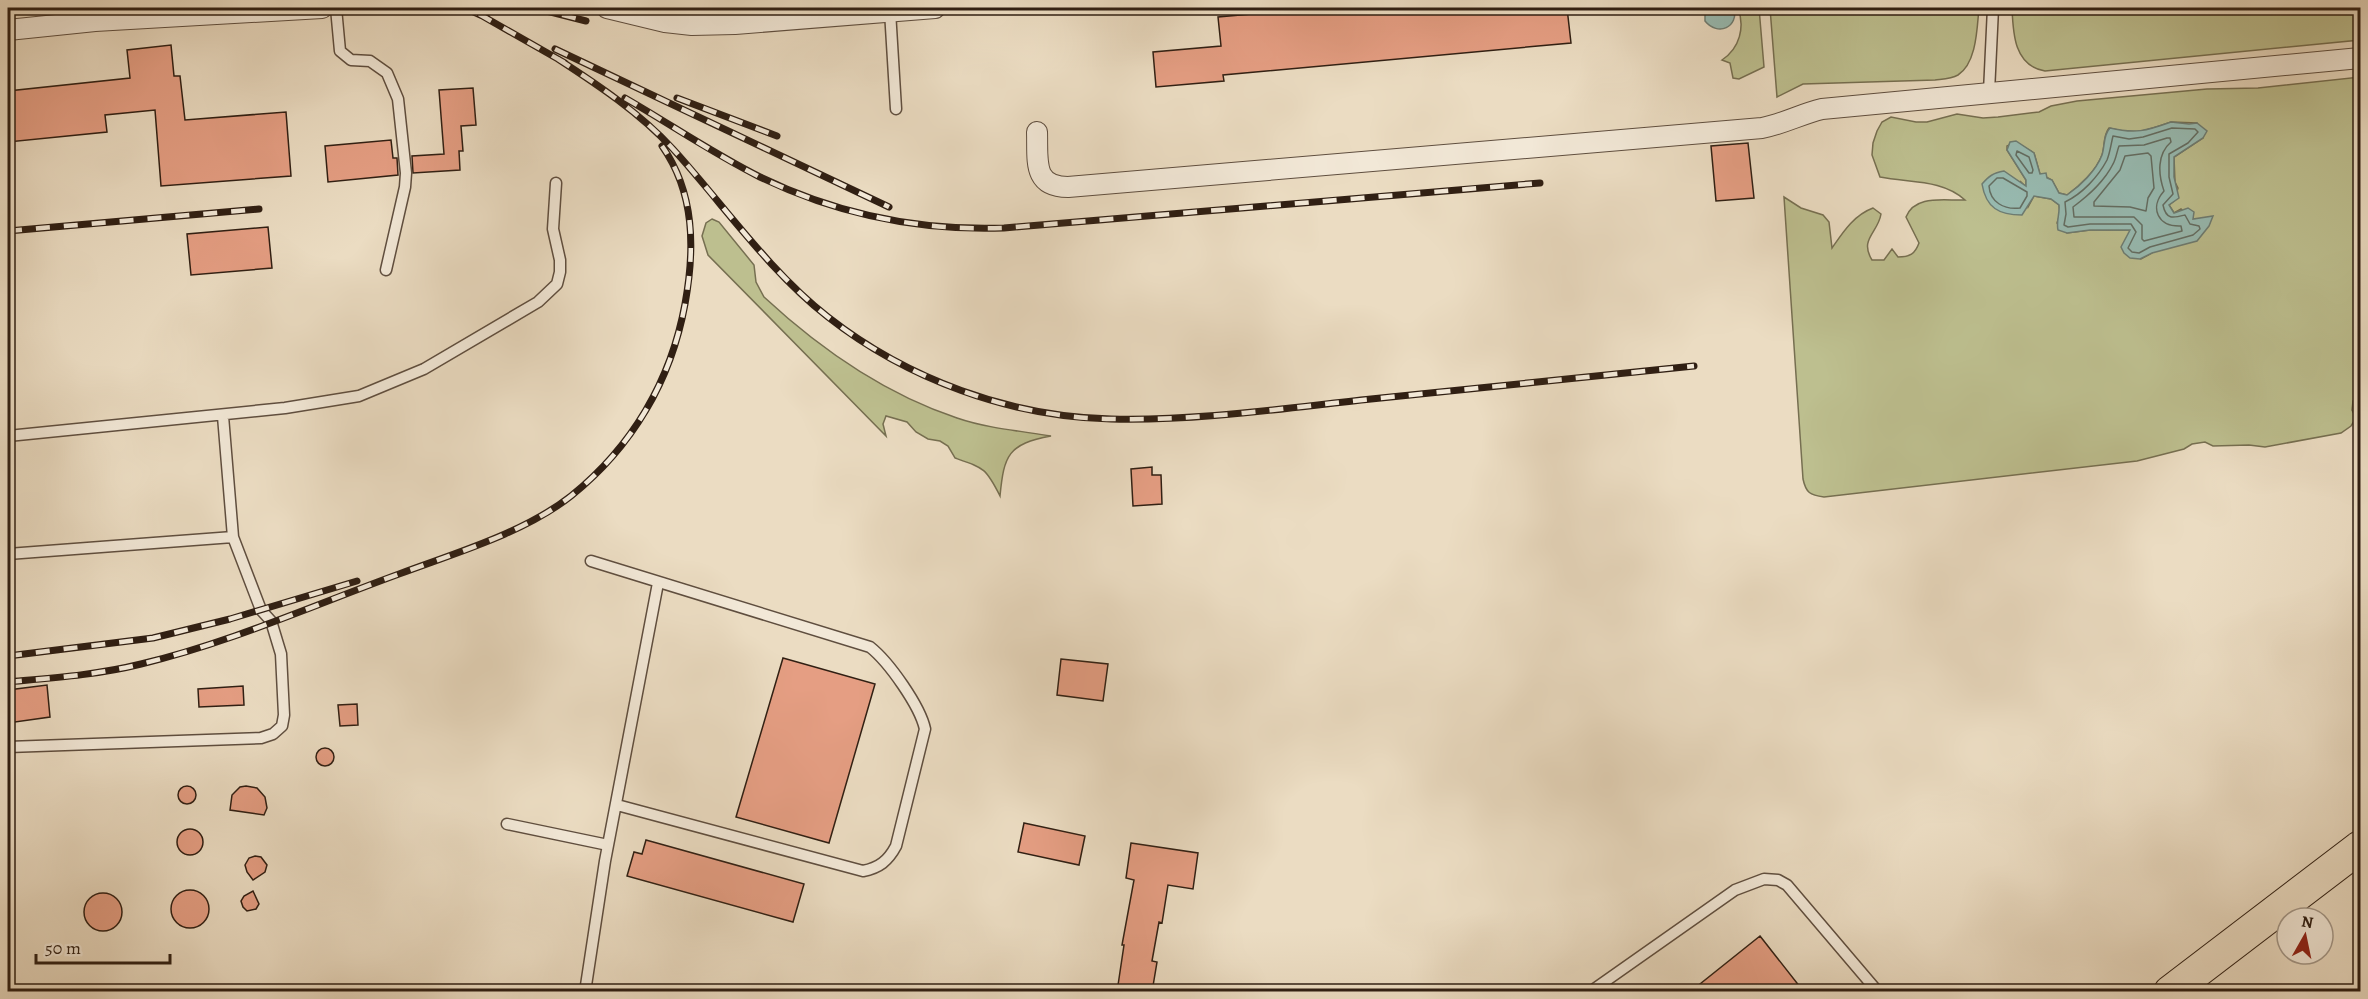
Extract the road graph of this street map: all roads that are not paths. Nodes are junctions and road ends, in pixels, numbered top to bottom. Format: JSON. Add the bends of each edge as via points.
{"nodes":[{"id":1,"x":322,"y":8,"type":"edge"},
{"id":2,"x":336,"y":8,"type":"edge"},
{"id":3,"x":607,"y":8,"type":"edge"},
{"id":4,"x":935,"y":8,"type":"edge"},
{"id":5,"x":1993,"y":8,"type":"edge"},
{"id":6,"x":890,"y":11,"type":"junction"},
{"id":7,"x":8,"y":30,"type":"edge"},
{"id":8,"x":2361,"y":58,"type":"edge"},
{"id":9,"x":1989,"y":92,"type":"junction"},
{"id":10,"x":896,"y":109,"type":"dead end"},
{"id":11,"x":1037,"y":132,"type":"dead end"},
{"id":12,"x":556,"y":183,"type":"dead end"},
{"id":13,"x":386,"y":270,"type":"dead end"},
{"id":14,"x":223,"y":416,"type":"junction"},
{"id":15,"x":8,"y":436,"type":"edge"},
{"id":16,"x":233,"y":537,"type":"junction"},
{"id":17,"x":8,"y":554,"type":"edge"},
{"id":18,"x":591,"y":561,"type":"dead end"},
{"id":19,"x":658,"y":583,"type":"junction"},
{"id":20,"x":8,"y":747,"type":"edge"},
{"id":21,"x":617,"y":805,"type":"junction"},
{"id":22,"x":507,"y":824,"type":"dead end"},
{"id":23,"x":608,"y":845,"type":"junction"},
{"id":24,"x":2361,"y":847,"type":"edge"},
{"id":25,"x":2200,"y":981,"type":"edge"},
{"id":26,"x":585,"y":992,"type":"edge"},
{"id":27,"x":1590,"y":992,"type":"edge"},
{"id":28,"x":1878,"y":992,"type":"edge"},
{"id":29,"x":2170,"y":992,"type":"edge"}],
"edges":[{"from":1,"to":7,"type":"street"},
{"from":2,"to":13,"type":"lane","via":[[340,51],[351,60],[370,61],[387,73],[398,99],[406,180]]},
{"from":3,"to":6,"type":"street","via":[[692,25]]},
{"from":4,"to":6,"type":"street"},
{"from":5,"to":9,"type":"lane"},
{"from":6,"to":10,"type":"lane"},
{"from":8,"to":9,"type":"street"},
{"from":9,"to":11,"type":"street","via":[[1822,109],[1762,128],[1068,187],[1058,187],[1043,179]]},
{"from":12,"to":14,"type":"lane","via":[[553,229],[560,272],[557,284],[538,302],[424,369],[359,396]]},
{"from":14,"to":15,"type":"lane"},
{"from":14,"to":16,"type":"lane"},
{"from":16,"to":17,"type":"lane"},
{"from":16,"to":20,"type":"lane","via":[[261,610],[271,621],[281,654],[282,726],[261,738]]},
{"from":18,"to":19,"type":"lane"},
{"from":19,"to":21,"type":"lane"},
{"from":19,"to":21,"type":"lane","via":[[870,647],[886,661],[922,716],[923,741],[896,846],[874,869],[863,871]]},
{"from":21,"to":23,"type":"lane"},
{"from":22,"to":23,"type":"lane"},
{"from":23,"to":26,"type":"lane"},
{"from":24,"to":25,"type":"main road"},
{"from":25,"to":29,"type":"main road"},
{"from":27,"to":28,"type":"lane","via":[[1735,890],[1764,879],[1787,885]]}]}
